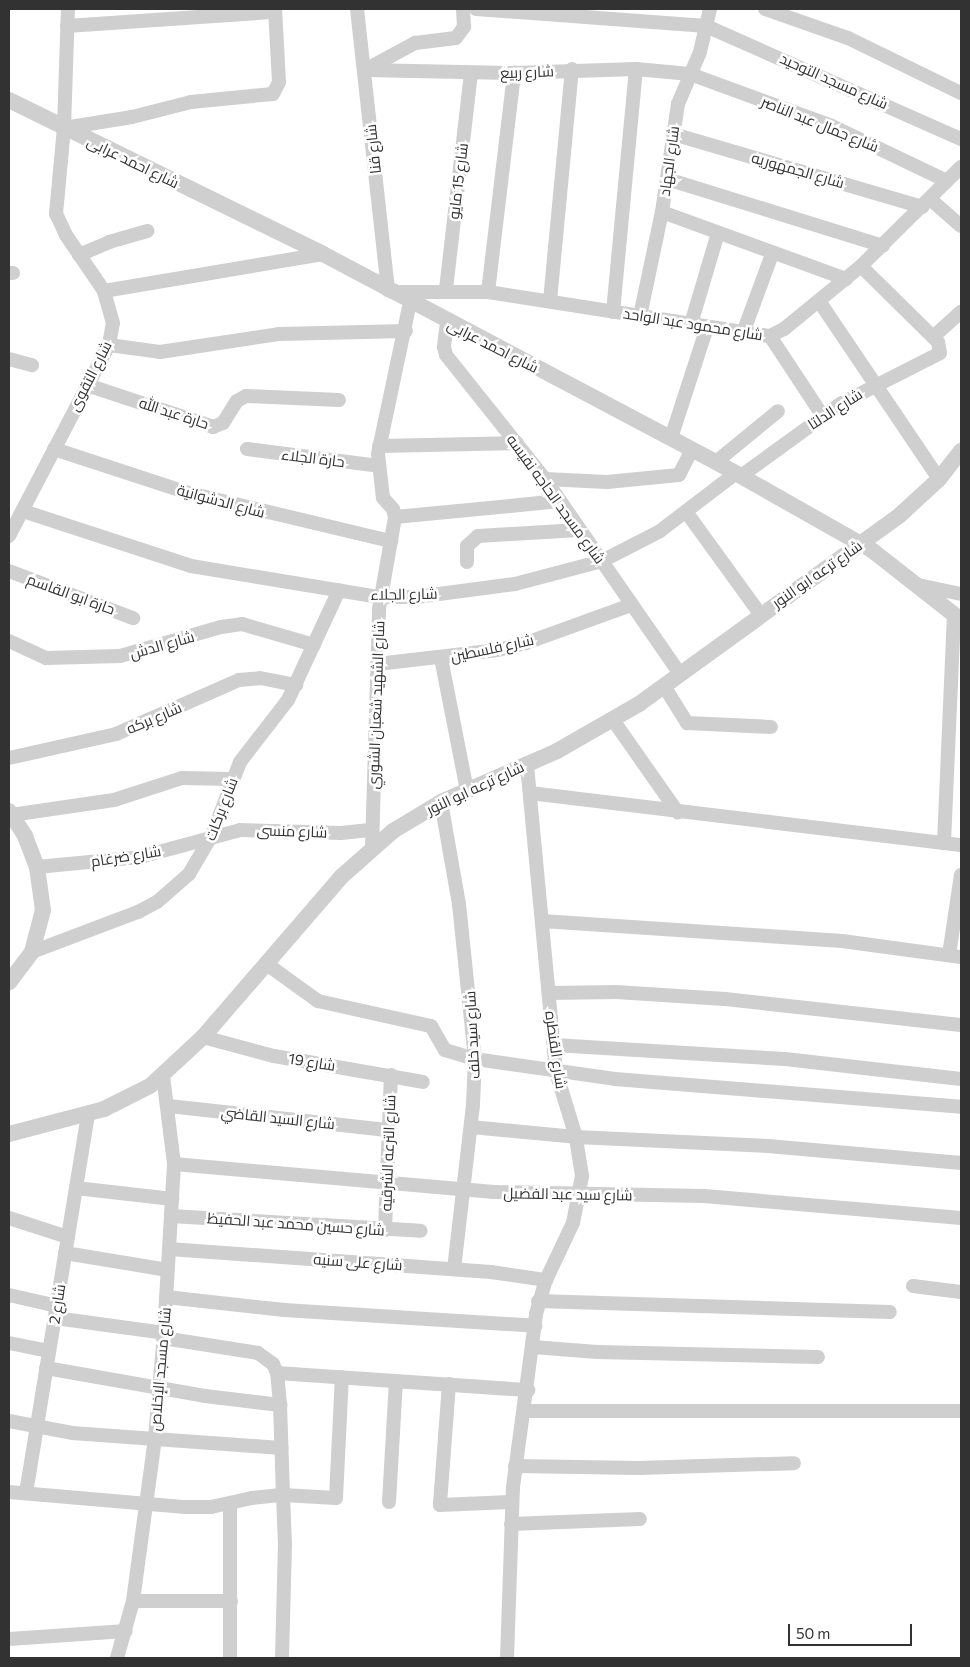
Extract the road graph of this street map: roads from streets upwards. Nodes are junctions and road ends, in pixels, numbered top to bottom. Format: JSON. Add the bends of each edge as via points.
{"nodes":[{"id":1,"x":68,"y":9,"type":"edge"},
{"id":2,"x":358,"y":9,"type":"edge"},
{"id":3,"x":463,"y":9,"type":"edge"},
{"id":4,"x":476,"y":9,"type":"edge"},
{"id":5,"x":710,"y":9,"type":"edge"},
{"id":6,"x":765,"y":9,"type":"edge"},
{"id":7,"x":275,"y":10,"type":"edge"},
{"id":8,"x":67,"y":26,"type":"junction"},
{"id":9,"x":706,"y":26,"type":"junction"},
{"id":10,"x":636,"y":69,"type":"junction"},
{"id":11,"x":365,"y":70,"type":"junction"},
{"id":12,"x":572,"y":70,"type":"junction"},
{"id":13,"x":471,"y":73,"type":"junction"},
{"id":14,"x":514,"y":73,"type":"junction"},
{"id":15,"x":690,"y":74,"type":"junction"},
{"id":16,"x":961,"y":93,"type":"edge"},
{"id":17,"x":9,"y":100,"type":"edge"},
{"id":18,"x":64,"y":128,"type":"junction"},
{"id":19,"x":673,"y":134,"type":"junction"},
{"id":20,"x":961,"y":139,"type":"edge"},
{"id":21,"x":961,"y":167,"type":"edge"},
{"id":22,"x":667,"y":179,"type":"junction"},
{"id":23,"x":946,"y":181,"type":"junction"},
{"id":24,"x":926,"y":203,"type":"junction"},
{"id":25,"x":662,"y":212,"type":"junction"},
{"id":26,"x":961,"y":226,"type":"edge"},
{"id":27,"x":147,"y":231,"type":"dead end"},
{"id":28,"x":718,"y":233,"type":"junction"},
{"id":29,"x":883,"y":246,"type":"junction"},
{"id":30,"x":323,"y":254,"type":"junction"},
{"id":31,"x":772,"y":254,"type":"junction"},
{"id":32,"x":79,"y":255,"type":"junction"},
{"id":33,"x":861,"y":266,"type":"junction"},
{"id":34,"x":846,"y":279,"type":"junction"},
{"id":35,"x":446,"y":289,"type":"junction"},
{"id":36,"x":104,"y":291,"type":"junction"},
{"id":37,"x":390,"y":291,"type":"junction"},
{"id":38,"x":488,"y":292,"type":"junction"},
{"id":39,"x":550,"y":301,"type":"junction"},
{"id":40,"x":819,"y":301,"type":"junction"},
{"id":41,"x":410,"y":302,"type":"junction"},
{"id":42,"x":613,"y":312,"type":"junction"},
{"id":43,"x":961,"y":312,"type":"edge"},
{"id":44,"x":640,"y":316,"type":"junction"},
{"id":45,"x":447,"y":322,"type":"junction"},
{"id":46,"x":691,"y":324,"type":"junction"},
{"id":47,"x":707,"y":327,"type":"junction"},
{"id":48,"x":406,"y":331,"type":"junction"},
{"id":49,"x":743,"y":333,"type":"junction"},
{"id":50,"x":770,"y":336,"type":"junction"},
{"id":51,"x":933,"y":337,"type":"junction"},
{"id":52,"x":108,"y":345,"type":"junction"},
{"id":53,"x":9,"y":359,"type":"edge"},
{"id":54,"x":32,"y":365,"type":"dead end"},
{"id":55,"x":875,"y":384,"type":"junction"},
{"id":56,"x":87,"y":385,"type":"junction"},
{"id":57,"x":339,"y":400,"type":"dead end"},
{"id":58,"x":778,"y":411,"type":"dead end"},
{"id":59,"x":822,"y":415,"type":"junction"},
{"id":60,"x":671,"y":438,"type":"junction"},
{"id":61,"x":517,"y":443,"type":"junction"},
{"id":62,"x":379,"y":446,"type":"junction"},
{"id":63,"x":54,"y":449,"type":"junction"},
{"id":64,"x":247,"y":449,"type":"dead end"},
{"id":65,"x":692,"y":449,"type":"junction"},
{"id":66,"x":961,"y":451,"type":"edge"},
{"id":67,"x":716,"y":462,"type":"junction"},
{"id":68,"x":378,"y":466,"type":"junction"},
{"id":69,"x":738,"y":475,"type":"junction"},
{"id":70,"x":939,"y":479,"type":"junction"},
{"id":71,"x":545,"y":480,"type":"junction"},
{"id":72,"x":560,"y":500,"type":"junction"},
{"id":73,"x":23,"y":511,"type":"junction"},
{"id":74,"x":687,"y":513,"type":"junction"},
{"id":75,"x":395,"y":517,"type":"junction"},
{"id":76,"x":580,"y":530,"type":"junction"},
{"id":77,"x":9,"y":536,"type":"edge"},
{"id":78,"x":391,"y":541,"type":"junction"},
{"id":79,"x":861,"y":543,"type":"junction"},
{"id":80,"x":602,"y":561,"type":"junction"},
{"id":81,"x":467,"y":562,"type":"dead end"},
{"id":82,"x":9,"y":571,"type":"edge"},
{"id":83,"x":918,"y":585,"type":"junction"},
{"id":84,"x":339,"y":590,"type":"junction"},
{"id":85,"x":961,"y":594,"type":"edge"},
{"id":86,"x":380,"y":597,"type":"junction"},
{"id":87,"x":632,"y":605,"type":"junction"},
{"id":88,"x":760,"y":614,"type":"junction"},
{"id":89,"x":958,"y":617,"type":"edge"},
{"id":90,"x":133,"y":618,"type":"dead end"},
{"id":91,"x":9,"y":641,"type":"edge"},
{"id":92,"x":314,"y":645,"type":"junction"},
{"id":93,"x":441,"y":658,"type":"junction"},
{"id":94,"x":377,"y":664,"type":"junction"},
{"id":95,"x":680,"y":674,"type":"junction"},
{"id":96,"x":296,"y":685,"type":"junction"},
{"id":97,"x":664,"y":686,"type":"junction"},
{"id":98,"x":613,"y":720,"type":"junction"},
{"id":99,"x":770,"y":727,"type":"dead end"},
{"id":100,"x":9,"y":758,"type":"edge"},
{"id":101,"x":527,"y":763,"type":"junction"},
{"id":102,"x":231,"y":779,"type":"junction"},
{"id":103,"x":467,"y":790,"type":"junction"},
{"id":104,"x":530,"y":793,"type":"junction"},
{"id":105,"x":441,"y":802,"type":"junction"},
{"id":106,"x":678,"y":813,"type":"junction"},
{"id":107,"x":12,"y":818,"type":"edge"},
{"id":108,"x":372,"y":830,"type":"junction"},
{"id":109,"x":212,"y":835,"type":"junction"},
{"id":110,"x":944,"y":843,"type":"junction"},
{"id":111,"x":961,"y":845,"type":"edge"},
{"id":112,"x":372,"y":848,"type":"junction"},
{"id":113,"x":37,"y":867,"type":"junction"},
{"id":114,"x":961,"y":875,"type":"edge"},
{"id":115,"x":542,"y":921,"type":"junction"},
{"id":116,"x":32,"y":952,"type":"junction"},
{"id":117,"x":955,"y":956,"type":"edge"},
{"id":118,"x":268,"y":965,"type":"junction"},
{"id":119,"x":9,"y":982,"type":"edge"},
{"id":120,"x":549,"y":993,"type":"junction"},
{"id":121,"x":961,"y":1025,"type":"edge"},
{"id":122,"x":202,"y":1037,"type":"junction"},
{"id":123,"x":554,"y":1045,"type":"junction"},
{"id":124,"x":475,"y":1059,"type":"junction"},
{"id":125,"x":556,"y":1072,"type":"junction"},
{"id":126,"x":391,"y":1075,"type":"junction"},
{"id":127,"x":163,"y":1076,"type":"junction"},
{"id":128,"x":961,"y":1079,"type":"edge"},
{"id":129,"x":423,"y":1082,"type":"dead end"},
{"id":130,"x":169,"y":1106,"type":"junction"},
{"id":131,"x":961,"y":1107,"type":"edge"},
{"id":132,"x":88,"y":1115,"type":"junction"},
{"id":133,"x":471,"y":1128,"type":"junction"},
{"id":134,"x":387,"y":1130,"type":"junction"},
{"id":135,"x":9,"y":1134,"type":"edge"},
{"id":136,"x":576,"y":1137,"type":"junction"},
{"id":137,"x":961,"y":1163,"type":"edge"},
{"id":138,"x":174,"y":1164,"type":"junction"},
{"id":139,"x":387,"y":1182,"type":"junction"},
{"id":140,"x":76,"y":1188,"type":"junction"},
{"id":141,"x":463,"y":1189,"type":"junction"},
{"id":142,"x":580,"y":1195,"type":"junction"},
{"id":143,"x":172,"y":1199,"type":"junction"},
{"id":144,"x":171,"y":1216,"type":"junction"},
{"id":145,"x":9,"y":1218,"type":"edge"},
{"id":146,"x":961,"y":1218,"type":"edge"},
{"id":147,"x":385,"y":1230,"type":"junction"},
{"id":148,"x":421,"y":1232,"type":"dead end"},
{"id":149,"x":68,"y":1237,"type":"junction"},
{"id":150,"x":169,"y":1249,"type":"junction"},
{"id":151,"x":65,"y":1252,"type":"junction"},
{"id":152,"x":454,"y":1269,"type":"junction"},
{"id":153,"x":168,"y":1270,"type":"junction"},
{"id":154,"x":546,"y":1280,"type":"junction"},
{"id":155,"x":913,"y":1286,"type":"dead end"},
{"id":156,"x":961,"y":1292,"type":"edge"},
{"id":157,"x":9,"y":1295,"type":"edge"},
{"id":158,"x":166,"y":1297,"type":"junction"},
{"id":159,"x":538,"y":1302,"type":"junction"},
{"id":160,"x":56,"y":1312,"type":"junction"},
{"id":161,"x":890,"y":1312,"type":"dead end"},
{"id":162,"x":535,"y":1326,"type":"junction"},
{"id":163,"x":164,"y":1336,"type":"junction"},
{"id":164,"x":9,"y":1343,"type":"edge"},
{"id":165,"x":533,"y":1347,"type":"junction"},
{"id":166,"x":49,"y":1351,"type":"junction"},
{"id":167,"x":818,"y":1357,"type":"dead end"},
{"id":168,"x":46,"y":1368,"type":"junction"},
{"id":169,"x":277,"y":1373,"type":"junction"},
{"id":170,"x":342,"y":1377,"type":"junction"},
{"id":171,"x":396,"y":1382,"type":"junction"},
{"id":172,"x":449,"y":1384,"type":"junction"},
{"id":173,"x":159,"y":1388,"type":"junction"},
{"id":174,"x":528,"y":1390,"type":"junction"},
{"id":175,"x":280,"y":1405,"type":"junction"},
{"id":176,"x":524,"y":1411,"type":"junction"},
{"id":177,"x":961,"y":1411,"type":"edge"},
{"id":178,"x":9,"y":1421,"type":"edge"},
{"id":179,"x":37,"y":1428,"type":"junction"},
{"id":180,"x":155,"y":1438,"type":"junction"},
{"id":181,"x":281,"y":1448,"type":"junction"},
{"id":182,"x":794,"y":1463,"type":"dead end"},
{"id":183,"x":516,"y":1466,"type":"junction"},
{"id":184,"x":9,"y":1492,"type":"edge"},
{"id":185,"x":26,"y":1493,"type":"junction"},
{"id":186,"x":283,"y":1495,"type":"junction"},
{"id":187,"x":389,"y":1502,"type":"dead end"},
{"id":188,"x":512,"y":1502,"type":"junction"},
{"id":189,"x":230,"y":1504,"type":"junction"},
{"id":190,"x":146,"y":1506,"type":"junction"},
{"id":191,"x":640,"y":1519,"type":"dead end"},
{"id":192,"x":511,"y":1524,"type":"junction"},
{"id":193,"x":133,"y":1601,"type":"junction"},
{"id":194,"x":231,"y":1601,"type":"junction"},
{"id":195,"x":126,"y":1631,"type":"junction"},
{"id":196,"x":9,"y":1639,"type":"edge"},
{"id":197,"x":117,"y":1658,"type":"edge"},
{"id":198,"x":230,"y":1658,"type":"edge"},
{"id":199,"x":282,"y":1658,"type":"edge"},
{"id":200,"x":507,"y":1658,"type":"edge"}],
"edges":[{"from":1,"to":8,"type":"street","name":"شارع التقوى"},
{"from":2,"to":11,"type":"street","name":"شارع قنا"},
{"from":3,"to":11,"type":"street","via":[[464,26],[456,38],[416,43]]},
{"from":4,"to":9,"type":"street","name":"شارع مسجد التوحيد"},
{"from":5,"to":9,"type":"street","name":"شارع الجهاد"},
{"from":6,"to":16,"type":"street","via":[[848,38]]},
{"from":7,"to":8,"type":"street"},
{"from":7,"to":18,"type":"street","via":[[279,82],[273,94],[191,102],[132,117]]},
{"from":8,"to":18,"type":"street","name":"شارع التقوى"},
{"from":9,"to":15,"type":"street","name":"شارع الجهاد"},
{"from":9,"to":20,"type":"street","name":"شارع مسجد التوحيد"},
{"from":10,"to":12,"type":"street","name":"شارع ربيع"},
{"from":10,"to":15,"type":"street","name":"شارع ربيع"},
{"from":10,"to":42,"type":"street"},
{"from":11,"to":13,"type":"street","name":"شارع ربيع"},
{"from":11,"to":37,"type":"street","name":"شارع قنا"},
{"from":12,"to":14,"type":"street","name":"شارع ربيع"},
{"from":12,"to":39,"type":"street"},
{"from":13,"to":14,"type":"street","name":"شارع ربيع"},
{"from":13,"to":35,"type":"street","name":"شارع 15 مايو"},
{"from":14,"to":38,"type":"street"},
{"from":15,"to":19,"type":"street","name":"شارع الجهاد","via":[[678,104]]},
{"from":15,"to":23,"type":"street","name":"شارع جمال عبد الناصر","via":[[832,126]]},
{"from":17,"to":18,"type":"street","name":"شارع احمد عرابى"},
{"from":18,"to":30,"type":"street","name":"شارع احمد عرابى"},
{"from":18,"to":32,"type":"street","name":"شارع التقوى","via":[[56,214]]},
{"from":19,"to":22,"type":"street","name":"شارع الجهاد"},
{"from":19,"to":24,"type":"street","name":"شارع الجمهوريه"},
{"from":21,"to":23,"type":"street","name":"شارع محمود عبد الواحد"},
{"from":22,"to":25,"type":"street","name":"شارع الجهاد"},
{"from":22,"to":29,"type":"street"},
{"from":23,"to":24,"type":"street","name":"شارع محمود عبد الواحد"},
{"from":24,"to":26,"type":"street"},
{"from":24,"to":29,"type":"street","name":"شارع محمود عبد الواحد"},
{"from":25,"to":28,"type":"street"},
{"from":25,"to":44,"type":"street","name":"شارع الجهاد"},
{"from":27,"to":32,"type":"street"},
{"from":28,"to":31,"type":"street"},
{"from":28,"to":46,"type":"street"},
{"from":29,"to":33,"type":"street","name":"شارع محمود عبد الواحد"},
{"from":30,"to":36,"type":"street"},
{"from":30,"to":37,"type":"street","name":"شارع احمد عرابى"},
{"from":31,"to":34,"type":"street"},
{"from":31,"to":49,"type":"street"},
{"from":32,"to":36,"type":"street","name":"شارع التقوى"},
{"from":33,"to":34,"type":"street","name":"شارع محمود عبد الواحد"},
{"from":33,"to":51,"type":"street"},
{"from":34,"to":40,"type":"street","name":"شارع محمود عبد الواحد"},
{"from":35,"to":37,"type":"street","name":"شارع محمود عبد الواحد"},
{"from":35,"to":38,"type":"street","name":"شارع محمود عبد الواحد"},
{"from":36,"to":52,"type":"street","name":"شارع التقوى","via":[[112,312]]},
{"from":37,"to":41,"type":"street","name":"شارع احمد عرابى"},
{"from":38,"to":39,"type":"street","name":"شارع محمود عبد الواحد"},
{"from":39,"to":42,"type":"street","name":"شارع محمود عبد الواحد"},
{"from":40,"to":50,"type":"street","name":"شارع محمود عبد الواحد"},
{"from":40,"to":55,"type":"street"},
{"from":41,"to":45,"type":"street","name":"شارع احمد عرابى"},
{"from":41,"to":48,"type":"street"},
{"from":42,"to":44,"type":"street","name":"شارع محمود عبد الواحد"},
{"from":43,"to":51,"type":"street"},
{"from":44,"to":46,"type":"street","name":"شارع محمود عبد الواحد"},
{"from":45,"to":60,"type":"street","name":"شارع احمد عرابى"},
{"from":45,"to":61,"type":"street","name":"شارع مسجد الحاجه نفيسه","via":[[446,355]]},
{"from":46,"to":47,"type":"street","name":"شارع محمود عبد الواحد"},
{"from":47,"to":49,"type":"street","name":"شارع محمود عبد الواحد"},
{"from":47,"to":60,"type":"street"},
{"from":48,"to":52,"type":"street","via":[[279,334],[160,352]]},
{"from":48,"to":62,"type":"street"},
{"from":49,"to":50,"type":"street","name":"شارع محمود عبد الواحد"},
{"from":50,"to":59,"type":"street"},
{"from":51,"to":55,"type":"street","name":"شارع الدلتا","via":[[940,346],[937,356]]},
{"from":52,"to":56,"type":"street","name":"شارع التقوى"},
{"from":53,"to":54,"type":"street"},
{"from":55,"to":59,"type":"street","name":"شارع الدلتا"},
{"from":55,"to":70,"type":"street"},
{"from":56,"to":57,"type":"street","name":"حارة عبد الله","via":[[213,427],[223,423],[237,401],[246,396]]},
{"from":56,"to":63,"type":"street","name":"شارع التقوى"},
{"from":58,"to":67,"type":"street"},
{"from":59,"to":69,"type":"street","name":"شارع الدلتا"},
{"from":60,"to":65,"type":"street","name":"شارع احمد عرابى"},
{"from":61,"to":62,"type":"street"},
{"from":61,"to":71,"type":"street","name":"شارع مسجد الحاجه نفيسه"},
{"from":62,"to":68,"type":"street"},
{"from":63,"to":73,"type":"street","name":"شارع التقوى"},
{"from":63,"to":78,"type":"street","name":"شارع الدشوانية","via":[[198,495]]},
{"from":64,"to":68,"type":"street","name":"حارة الجلاء"},
{"from":65,"to":67,"type":"street","name":"شارع احمد عرابى"},
{"from":65,"to":71,"type":"street","via":[[679,474],[607,482]]},
{"from":66,"to":70,"type":"street","name":"شارع ترعه ابو النور"},
{"from":67,"to":69,"type":"street","name":"شارع احمد عرابى"},
{"from":68,"to":75,"type":"street","via":[[383,498],[393,509]]},
{"from":69,"to":74,"type":"street","name":"شارع الجلاء"},
{"from":69,"to":79,"type":"street","name":"شارع احمد عرابى"},
{"from":70,"to":79,"type":"street","name":"شارع ترعه ابو النور","via":[[906,510]]},
{"from":71,"to":72,"type":"street","name":"شارع مسجد الحاجه نفيسه"},
{"from":72,"to":75,"type":"street"},
{"from":72,"to":76,"type":"street","name":"شارع مسجد الحاجه نفيسه"},
{"from":73,"to":77,"type":"street","name":"شارع التقوى"},
{"from":73,"to":84,"type":"street","name":"شارع الجلاء","via":[[169,561]]},
{"from":74,"to":80,"type":"street","name":"شارع الجلاء"},
{"from":74,"to":88,"type":"street"},
{"from":75,"to":78,"type":"street","name":"شارع الشهيد شعبان الشوري"},
{"from":76,"to":80,"type":"street","name":"شارع مسجد الحاجه نفيسه"},
{"from":76,"to":81,"type":"street","via":[[478,536],[467,546]]},
{"from":78,"to":86,"type":"street","name":"شارع الشهيد شعبان الشوري"},
{"from":79,"to":83,"type":"street","name":"شارع احمد عرابى"},
{"from":79,"to":88,"type":"street","name":"شارع ترعه ابو النور"},
{"from":80,"to":86,"type":"street","name":"شارع الجلاء","via":[[515,584]]},
{"from":80,"to":87,"type":"street","name":"شارع مسجد الحاجه نفيسه"},
{"from":82,"to":90,"type":"street","name":"حارة ابو القاسم"},
{"from":83,"to":85,"type":"street"},
{"from":83,"to":89,"type":"street","name":"شارع احمد عرابى"},
{"from":84,"to":86,"type":"street","name":"شارع الجلاء"},
{"from":84,"to":92,"type":"street","name":"شارع بركات"},
{"from":86,"to":94,"type":"street","name":"شارع الشهيد شعبان الشوري"},
{"from":87,"to":93,"type":"street","name":"شارع فلسطين","via":[[526,643]]},
{"from":87,"to":95,"type":"street","name":"شارع مسجد الحاجه نفيسه"},
{"from":88,"to":95,"type":"street","name":"شارع ترعه ابو النور"},
{"from":89,"to":110,"type":"street"},
{"from":91,"to":92,"type":"street","name":"شارع الدش","via":[[46,658],[120,656],[242,624]]},
{"from":92,"to":96,"type":"street","name":"شارع بركات"},
{"from":93,"to":94,"type":"street","name":"شارع فلسطين"},
{"from":93,"to":103,"type":"street"},
{"from":94,"to":108,"type":"street","name":"شارع الشهيد شعبان الشوري"},
{"from":95,"to":97,"type":"street","name":"شارع ترعه ابو النور"},
{"from":96,"to":100,"type":"street","name":"شارع بركه","via":[[260,678],[239,680],[116,734]]},
{"from":96,"to":102,"type":"street","name":"شارع بركات","via":[[278,714],[249,748]]},
{"from":97,"to":98,"type":"street","name":"شارع ترعه ابو النور"},
{"from":97,"to":99,"type":"street","via":[[687,723]]},
{"from":98,"to":101,"type":"street","name":"شارع ترعه ابو النور"},
{"from":98,"to":106,"type":"street"},
{"from":101,"to":103,"type":"street","name":"شارع ترعه ابو النور"},
{"from":101,"to":104,"type":"street","name":"شارع القنطره"},
{"from":102,"to":107,"type":"street","via":[[182,778],[114,800]]},
{"from":102,"to":109,"type":"street","name":"شارع بركات"},
{"from":103,"to":105,"type":"street","name":"شارع ترعه ابو النور"},
{"from":104,"to":106,"type":"street"},
{"from":104,"to":115,"type":"street","name":"شارع القنطره"},
{"from":105,"to":112,"type":"street","name":"شارع ترعه ابو النور"},
{"from":105,"to":124,"type":"street","name":"شارع سيد خلف","via":[[459,904]]},
{"from":106,"to":110,"type":"street"},
{"from":107,"to":113,"type":"street"},
{"from":108,"to":109,"type":"street","name":"شارع منسى","via":[[341,833],[250,829]]},
{"from":108,"to":112,"type":"street","name":"شارع الشهيد شعبان الشوري"},
{"from":109,"to":113,"type":"street","name":"شارع ضرغام","via":[[140,857]]},
{"from":109,"to":116,"type":"street","name":"شارع بركات","via":[[189,874],[157,902]]},
{"from":110,"to":111,"type":"street"},
{"from":112,"to":118,"type":"street","name":"شارع ترعه ابو النور","via":[[341,877]]},
{"from":113,"to":116,"type":"street","via":[[43,910]]},
{"from":114,"to":117,"type":"street"},
{"from":115,"to":117,"type":"street","via":[[842,941]]},
{"from":115,"to":120,"type":"street","name":"شارع القنطره"},
{"from":116,"to":119,"type":"street"},
{"from":118,"to":122,"type":"street","name":"شارع ترعه ابو النور"},
{"from":118,"to":124,"type":"street","via":[[318,1001],[431,1026],[445,1050]]},
{"from":120,"to":121,"type":"street","via":[[616,992],[724,999]]},
{"from":120,"to":123,"type":"street","name":"شارع القنطره"},
{"from":122,"to":126,"type":"street","name":"شارع 19","via":[[274,1056]]},
{"from":122,"to":127,"type":"street","name":"شارع ترعه ابو النور"},
{"from":123,"to":125,"type":"street","name":"شارع القنطره"},
{"from":123,"to":128,"type":"street","via":[[785,1059]]},
{"from":124,"to":125,"type":"street"},
{"from":124,"to":133,"type":"street","name":"شارع سيد خلف"},
{"from":125,"to":131,"type":"street"},
{"from":125,"to":136,"type":"street","name":"شارع القنطره"},
{"from":126,"to":129,"type":"street","name":"شارع 19"},
{"from":126,"to":134,"type":"street","name":"شارع الترعه الشرقيه"},
{"from":127,"to":130,"type":"street","name":"شارع مسجد الإخلاص"},
{"from":127,"to":132,"type":"street","name":"شارع ترعه ابو النور","via":[[128,1099]]},
{"from":130,"to":134,"type":"street","name":"شارع السيد القاضي"},
{"from":130,"to":138,"type":"street","name":"شارع مسجد الإخلاص"},
{"from":132,"to":135,"type":"street","name":"شارع ترعه ابو النور"},
{"from":132,"to":140,"type":"street","name":"شارع 2"},
{"from":133,"to":136,"type":"street"},
{"from":133,"to":141,"type":"street","name":"شارع سيد خلف"},
{"from":134,"to":139,"type":"street","name":"شارع الترعه الشرقيه"},
{"from":136,"to":137,"type":"street","via":[[768,1146]]},
{"from":136,"to":142,"type":"street","name":"شارع القنطره","via":[[580,1156]]},
{"from":138,"to":139,"type":"street","name":"شارع سيد عبد الفضيل"},
{"from":138,"to":143,"type":"street","name":"شارع مسجد الإخلاص"},
{"from":139,"to":141,"type":"street","name":"شارع سيد عبد الفضيل"},
{"from":139,"to":147,"type":"street","name":"شارع الترعه الشرقيه"},
{"from":140,"to":143,"type":"street"},
{"from":140,"to":149,"type":"street","name":"شارع 2"},
{"from":141,"to":142,"type":"street","name":"شارع سيد عبد الفضيل"},
{"from":141,"to":152,"type":"street","name":"شارع سيد خلف"},
{"from":142,"to":146,"type":"street","name":"شارع سيد عبد الفضيل","via":[[704,1196]]},
{"from":142,"to":154,"type":"street","name":"شارع القنطره","via":[[573,1223]]},
{"from":143,"to":144,"type":"street","name":"شارع مسجد الإخلاص"},
{"from":144,"to":147,"type":"street","name":"شارع حسين محمد عبد الحفيظ"},
{"from":144,"to":150,"type":"street","name":"شارع مسجد الإخلاص"},
{"from":145,"to":149,"type":"street"},
{"from":147,"to":148,"type":"street","name":"شارع حسين محمد عبد الحفيظ"},
{"from":149,"to":151,"type":"street","name":"شارع 2"},
{"from":150,"to":152,"type":"street","name":"شارع على سنيه"},
{"from":150,"to":153,"type":"street","name":"شارع مسجد الإخلاص"},
{"from":151,"to":153,"type":"street"},
{"from":151,"to":160,"type":"street","name":"شارع 2"},
{"from":152,"to":154,"type":"street","name":"شارع على سنيه"},
{"from":153,"to":158,"type":"street","name":"شارع مسجد الإخلاص"},
{"from":154,"to":159,"type":"street","name":"شارع القنطره"},
{"from":155,"to":156,"type":"street"},
{"from":157,"to":160,"type":"street"},
{"from":158,"to":162,"type":"street","via":[[275,1309]]},
{"from":158,"to":163,"type":"street","name":"شارع مسجد الإخلاص"},
{"from":159,"to":161,"type":"street"},
{"from":159,"to":162,"type":"street","name":"شارع القنطره"},
{"from":160,"to":163,"type":"street"},
{"from":160,"to":166,"type":"street","name":"شارع 2"},
{"from":162,"to":165,"type":"street","name":"شارع القنطره"},
{"from":163,"to":169,"type":"street","via":[[258,1353]]},
{"from":163,"to":173,"type":"street","name":"شارع مسجد الإخلاص"},
{"from":164,"to":166,"type":"street"},
{"from":165,"to":167,"type":"street","via":[[598,1352]]},
{"from":165,"to":174,"type":"street","name":"شارع القنطره"},
{"from":166,"to":168,"type":"street","name":"شارع 2"},
{"from":168,"to":173,"type":"street"},
{"from":168,"to":179,"type":"street","name":"شارع 2"},
{"from":169,"to":170,"type":"street"},
{"from":169,"to":175,"type":"street"},
{"from":170,"to":171,"type":"street"},
{"from":170,"to":186,"type":"street","via":[[336,1498]]},
{"from":171,"to":172,"type":"street"},
{"from":171,"to":187,"type":"street"},
{"from":172,"to":174,"type":"street"},
{"from":172,"to":188,"type":"street","via":[[440,1505]]},
{"from":173,"to":175,"type":"street"},
{"from":173,"to":180,"type":"street","name":"شارع مسجد الإخلاص"},
{"from":174,"to":176,"type":"street","name":"شارع القنطره"},
{"from":175,"to":181,"type":"street"},
{"from":176,"to":177,"type":"street"},
{"from":176,"to":183,"type":"street","name":"شارع القنطره"},
{"from":178,"to":179,"type":"street"},
{"from":179,"to":180,"type":"street"},
{"from":179,"to":185,"type":"street","name":"شارع 2"},
{"from":180,"to":181,"type":"street"},
{"from":180,"to":190,"type":"street","name":"شارع مسجد الإخلاص"},
{"from":181,"to":186,"type":"street"},
{"from":182,"to":183,"type":"street","via":[[639,1468]]},
{"from":183,"to":188,"type":"street","name":"شارع القنطره"},
{"from":184,"to":185,"type":"street"},
{"from":185,"to":190,"type":"street"},
{"from":186,"to":189,"type":"street"},
{"from":186,"to":199,"type":"street"},
{"from":188,"to":192,"type":"street","name":"شارع القنطره"},
{"from":189,"to":190,"type":"street","via":[[211,1508]]},
{"from":189,"to":194,"type":"street"},
{"from":190,"to":193,"type":"street","name":"شارع مسجد الإخلاص"},
{"from":191,"to":192,"type":"street"},
{"from":192,"to":200,"type":"street","name":"شارع القنطره"},
{"from":193,"to":194,"type":"street"},
{"from":193,"to":195,"type":"street","name":"شارع مسجد الإخلاص"},
{"from":194,"to":198,"type":"street"},
{"from":195,"to":196,"type":"street"},
{"from":195,"to":197,"type":"street","name":"شارع مسجد الإخلاص"}]}
